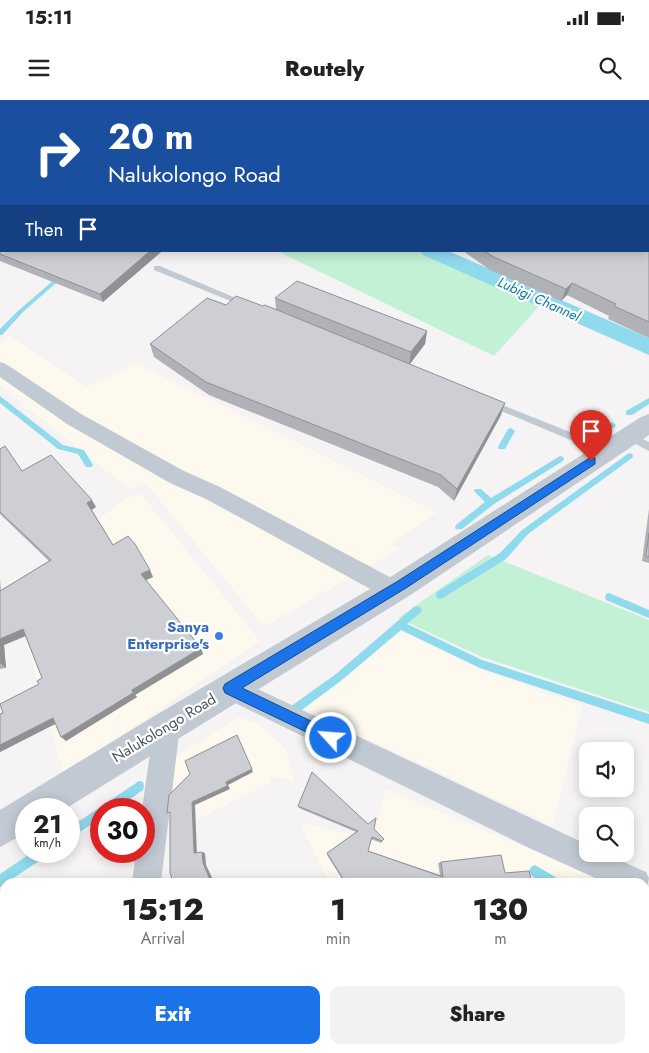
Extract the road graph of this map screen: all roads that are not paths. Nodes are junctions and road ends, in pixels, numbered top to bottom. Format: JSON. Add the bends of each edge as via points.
{"nodes":[{"id":1,"x":157,"y":268,"type":"dead end"},
{"id":2,"x":258,"y":310,"type":"edge"},
{"id":3,"x":0,"y":368,"type":"edge"},
{"id":4,"x":480,"y":399,"type":"edge"},
{"id":5,"x":634,"y":439,"type":"edge"},
{"id":6,"x":393,"y":590,"type":"junction"},
{"id":7,"x":230,"y":688,"type":"junction"},
{"id":8,"x":168,"y":726,"type":"junction"},
{"id":9,"x":52,"y":798,"type":"edge"},
{"id":10,"x":15,"y":820,"type":"edge"},
{"id":11,"x":0,"y":830,"type":"edge"},
{"id":12,"x":147,"y":878,"type":"edge"},
{"id":13,"x":627,"y":878,"type":"edge"}],
"edges":[{"from":1,"to":2,"type":"lane"},
{"from":3,"to":6,"type":"street","via":[[83,424]]},
{"from":4,"to":5,"type":"lane"},
{"from":5,"to":6,"type":"street","name":"Nalukolongo Road"},
{"from":6,"to":7,"type":"street","name":"Nalukolongo Road"},
{"from":7,"to":8,"type":"street","name":"Nalukolongo Road"},
{"from":7,"to":13,"type":"street"},
{"from":8,"to":9,"type":"street","name":"Nalukolongo Road"},
{"from":8,"to":12,"type":"street"},
{"from":10,"to":11,"type":"street"}]}
